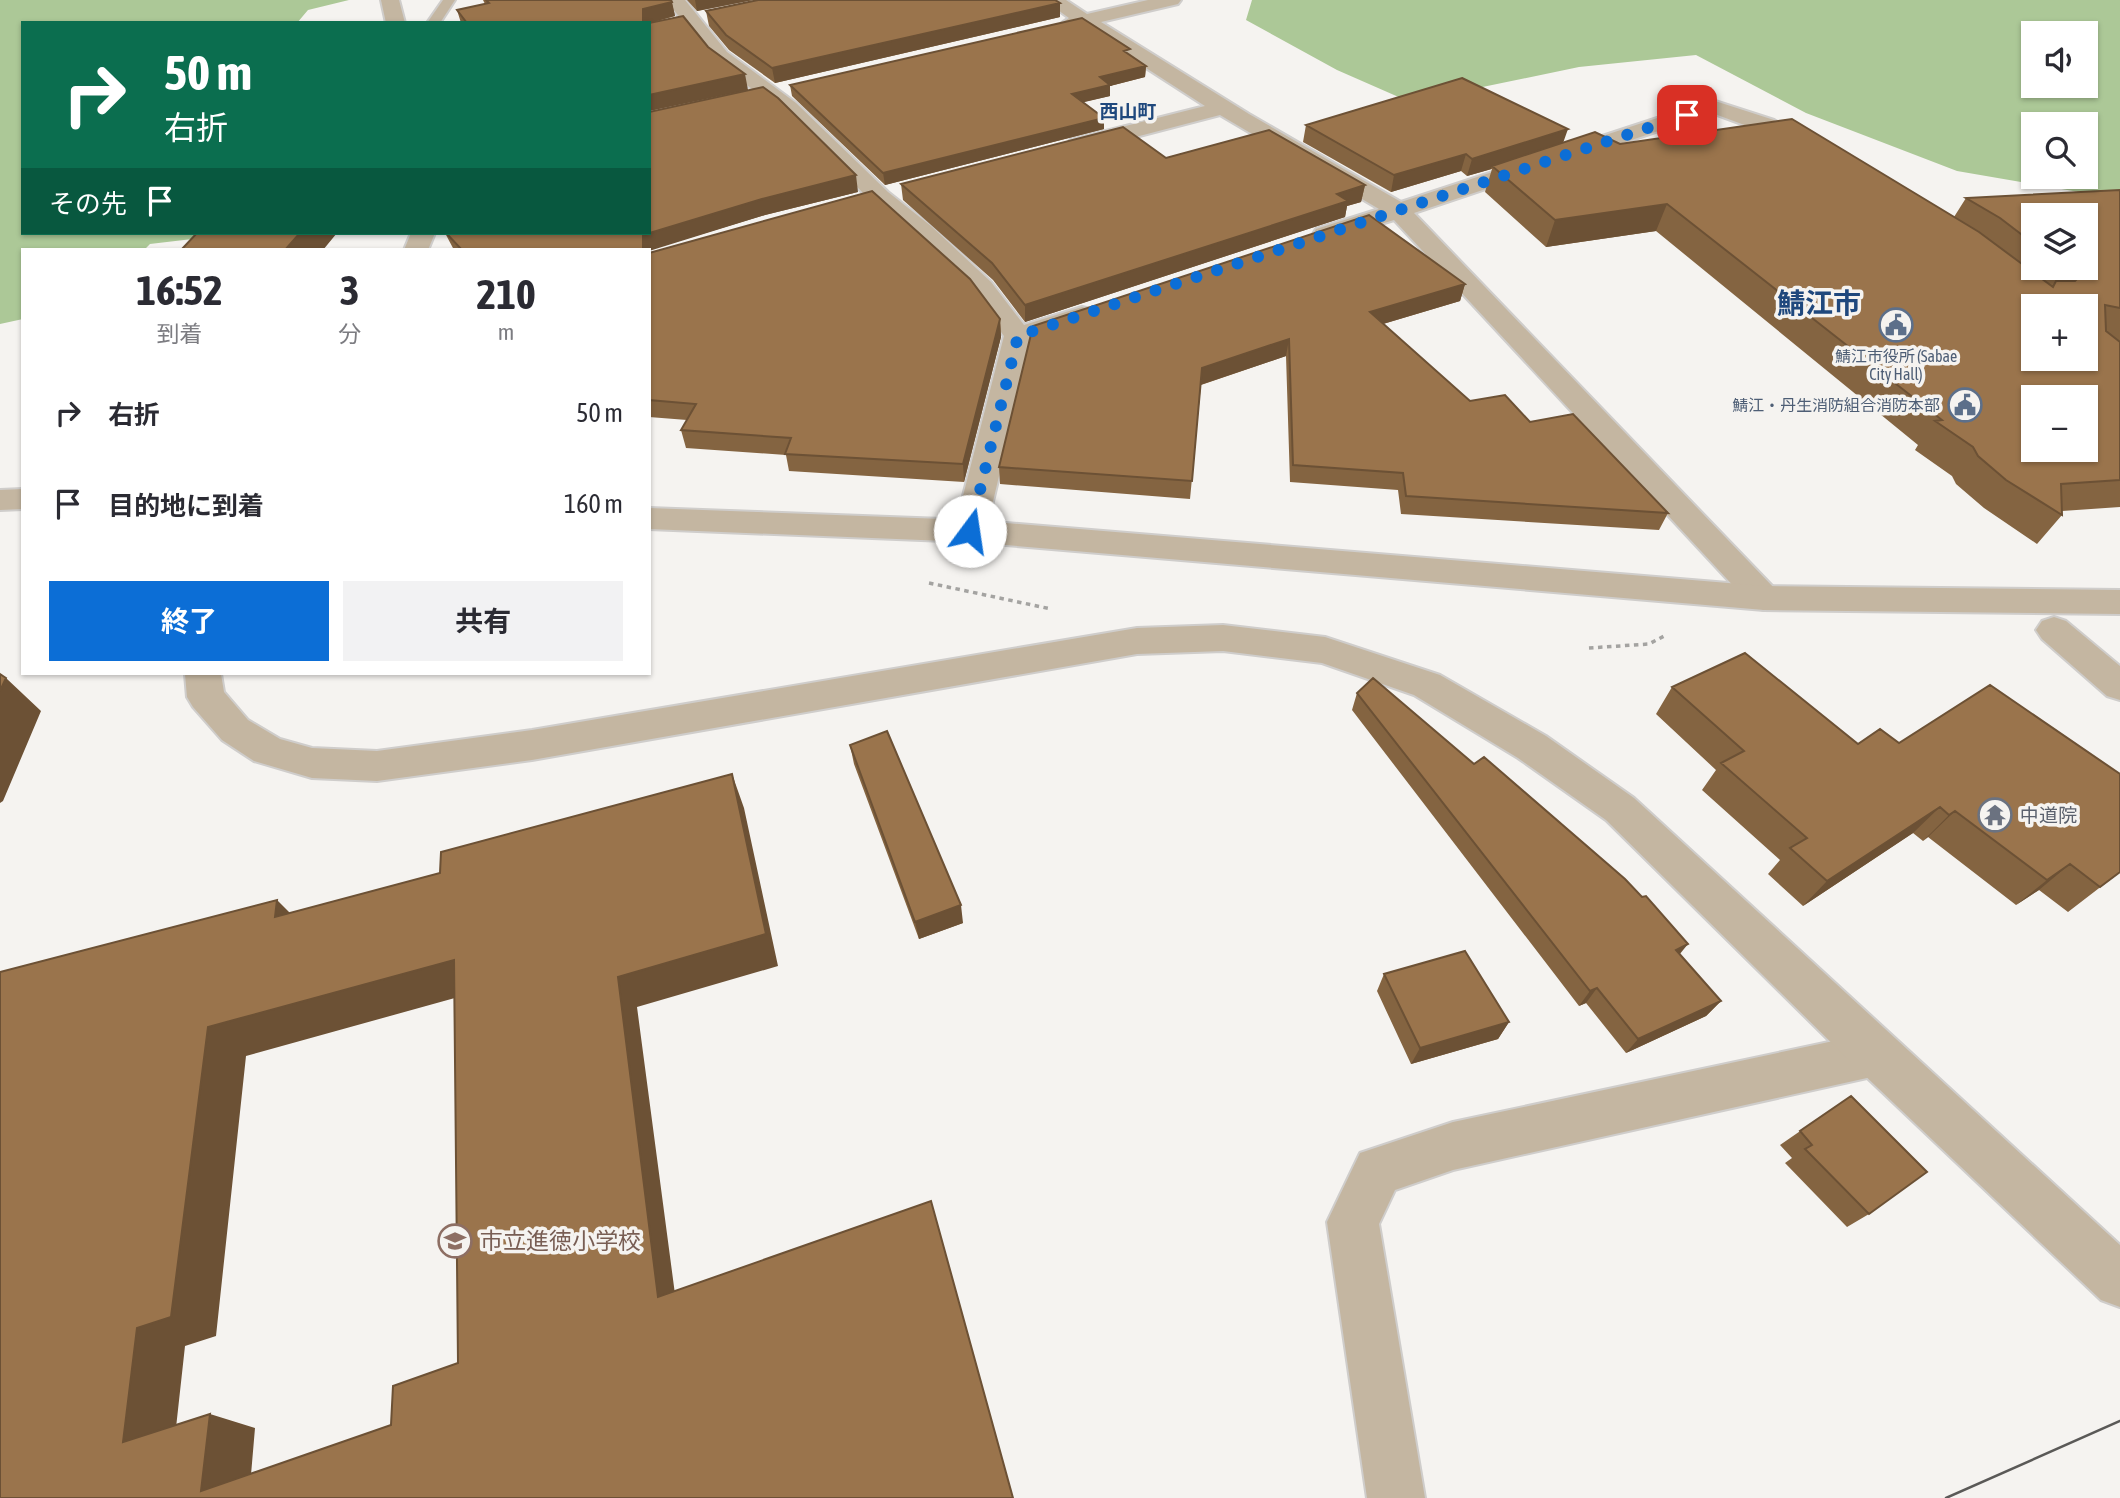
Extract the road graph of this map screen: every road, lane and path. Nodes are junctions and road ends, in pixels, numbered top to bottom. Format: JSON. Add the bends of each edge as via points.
{"nodes":[{"id":1,"x":390,"y":0,"type":"edge"},
{"id":2,"x":449,"y":0,"type":"edge"},
{"id":3,"x":675,"y":0,"type":"edge"},
{"id":4,"x":1053,"y":0,"type":"edge"},
{"id":5,"x":1172,"y":0,"type":"edge"},
{"id":6,"x":718,"y":16,"type":"edge"},
{"id":7,"x":1085,"y":20,"type":"junction"},
{"id":8,"x":395,"y":21,"type":"edge"},
{"id":9,"x":434,"y":21,"type":"edge"},
{"id":10,"x":693,"y":22,"type":"junction"},
{"id":11,"x":671,"y":26,"type":"edge"},
{"id":12,"x":1046,"y":29,"type":"edge"},
{"id":13,"x":797,"y":88,"type":"edge"},
{"id":14,"x":770,"y":94,"type":"junction"},
{"id":15,"x":743,"y":100,"type":"edge"},
{"id":16,"x":1225,"y":107,"type":"junction"},
{"id":17,"x":1054,"y":151,"type":"edge"},
{"id":18,"x":1833,"y":165,"type":"edge"},
{"id":19,"x":907,"y":190,"type":"edge"},
{"id":20,"x":880,"y":197,"type":"junction"},
{"id":21,"x":854,"y":204,"type":"edge"},
{"id":22,"x":1398,"y":210,"type":"junction"},
{"id":23,"x":1297,"y":243,"type":"edge"},
{"id":24,"x":1108,"y":306,"type":"edge"},
{"id":25,"x":1018,"y":336,"type":"junction"},
{"id":26,"x":21,"y":499,"type":"edge"},
{"id":27,"x":0,"y":500,"type":"edge"},
{"id":28,"x":651,"y":518,"type":"edge"},
{"id":29,"x":970,"y":531,"type":"junction"},
{"id":30,"x":929,"y":583,"type":"dead end"},
{"id":31,"x":1764,"y":598,"type":"junction"},
{"id":32,"x":2120,"y":602,"type":"edge"},
{"id":33,"x":1059,"y":611,"type":"dead end"},
{"id":34,"x":2054,"y":629,"type":"dead end"},
{"id":35,"x":1674,"y":631,"type":"dead end"},
{"id":36,"x":1589,"y":648,"type":"dead end"},
{"id":37,"x":203,"y":675,"type":"edge"},
{"id":38,"x":2120,"y":687,"type":"edge"},
{"id":39,"x":1876,"y":1054,"type":"junction"},
{"id":40,"x":2120,"y":1281,"type":"edge"},
{"id":41,"x":1396,"y":1498,"type":"edge"}],
"edges":[{"from":1,"to":8,"type":"street"},
{"from":2,"to":9,"type":"lane"},
{"from":3,"to":10,"type":"street"},
{"from":4,"to":7,"type":"street"},
{"from":5,"to":7,"type":"street"},
{"from":6,"to":10,"type":"street"},
{"from":7,"to":12,"type":"street"},
{"from":7,"to":16,"type":"street"},
{"from":10,"to":11,"type":"street"},
{"from":10,"to":14,"type":"street","via":[[720,56]]},
{"from":13,"to":14,"type":"street"},
{"from":14,"to":15,"type":"street"},
{"from":14,"to":20,"type":"street"},
{"from":16,"to":17,"type":"street"},
{"from":16,"to":22,"type":"street"},
{"from":18,"to":22,"type":"street","via":[[1766,125],[1712,106]]},
{"from":19,"to":20,"type":"street"},
{"from":20,"to":21,"type":"street"},
{"from":20,"to":25,"type":"street","via":[[982,288]]},
{"from":22,"to":23,"type":"street"},
{"from":22,"to":31,"type":"street"},
{"from":24,"to":25,"type":"street"},
{"from":25,"to":29,"type":"street"},
{"from":26,"to":27,"type":"street"},
{"from":28,"to":29,"type":"street"},
{"from":29,"to":31,"type":"street"},
{"from":30,"to":33,"type":"path"},
{"from":31,"to":32,"type":"street"},
{"from":34,"to":38,"type":"street"},
{"from":35,"to":36,"type":"path","via":[[1649,644]]},
{"from":37,"to":39,"type":"street","via":[[206,697],[235,730],[268,750],[312,763],[377,766],[533,745],[1137,641],[1223,638],[1325,650],[1427,685],[1532,747],[1620,809]]},
{"from":39,"to":40,"type":"street"},
{"from":39,"to":41,"type":"street","via":[[1453,1146],[1378,1171],[1353,1222]]}]}
